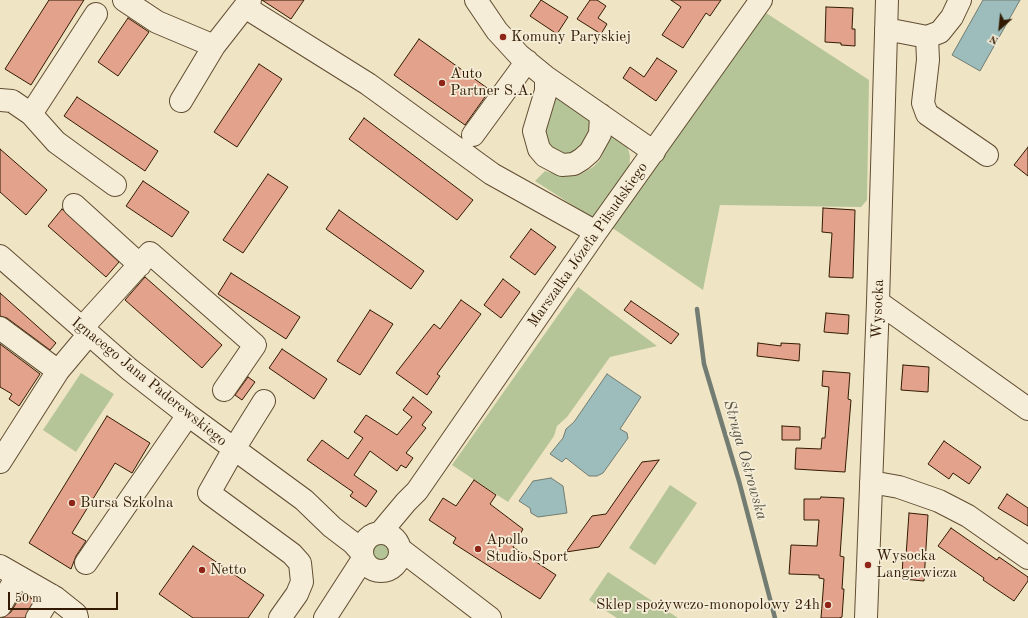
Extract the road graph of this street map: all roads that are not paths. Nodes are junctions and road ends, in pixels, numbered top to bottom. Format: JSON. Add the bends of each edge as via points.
{"nodes":[{"id":1,"x":124,"y":0,"type":"edge"},
{"id":2,"x":476,"y":0,"type":"edge"},
{"id":3,"x":761,"y":0,"type":"edge"},
{"id":4,"x":887,"y":0,"type":"edge"},
{"id":5,"x":960,"y":0,"type":"edge"},
{"id":6,"x":247,"y":4,"type":"edge"},
{"id":7,"x":96,"y":14,"type":"dead end"},
{"id":8,"x":886,"y":29,"type":"junction"},
{"id":9,"x":927,"y":38,"type":"junction"},
{"id":10,"x":214,"y":46,"type":"junction"},
{"id":11,"x":527,"y":61,"type":"junction"},
{"id":12,"x":546,"y":77,"type":"junction"},
{"id":13,"x":0,"y":100,"type":"edge"},
{"id":14,"x":181,"y":101,"type":"dead end"},
{"id":15,"x":31,"y":114,"type":"junction"},
{"id":16,"x":601,"y":115,"type":"junction"},
{"id":17,"x":473,"y":135,"type":"dead end"},
{"id":18,"x":654,"y":152,"type":"junction"},
{"id":19,"x":986,"y":154,"type":"dead end"},
{"id":20,"x":115,"y":185,"type":"dead end"},
{"id":21,"x":74,"y":205,"type":"dead end"},
{"id":22,"x":596,"y":232,"type":"junction"},
{"id":23,"x":0,"y":256,"type":"edge"},
{"id":24,"x":140,"y":265,"type":"junction"},
{"id":25,"x":878,"y":302,"type":"junction"},
{"id":26,"x":0,"y":328,"type":"edge"},
{"id":27,"x":85,"y":331,"type":"junction"},
{"id":28,"x":58,"y":371,"type":"junction"},
{"id":29,"x":224,"y":390,"type":"dead end"},
{"id":30,"x":264,"y":401,"type":"dead end"},
{"id":31,"x":1028,"y":409,"type":"edge"},
{"id":32,"x":188,"y":415,"type":"junction"},
{"id":33,"x":234,"y":449,"type":"junction"},
{"id":34,"x":0,"y":462,"type":"edge"},
{"id":35,"x":872,"y":482,"type":"junction"},
{"id":36,"x":417,"y":491,"type":"junction"},
{"id":37,"x":369,"y":545,"type":"junction"},
{"id":38,"x":400,"y":547,"type":"junction"},
{"id":39,"x":1028,"y":558,"type":"edge"},
{"id":40,"x":86,"y":562,"type":"dead end"},
{"id":41,"x":9,"y":571,"type":"edge"},
{"id":42,"x":386,"y":571,"type":"junction"},
{"id":43,"x":51,"y":595,"type":"junction"},
{"id":44,"x":470,"y":603,"type":"junction"},
{"id":45,"x":0,"y":606,"type":"edge"},
{"id":46,"x":37,"y":618,"type":"edge"},
{"id":47,"x":76,"y":618,"type":"edge"},
{"id":48,"x":280,"y":618,"type":"edge"},
{"id":49,"x":325,"y":618,"type":"edge"},
{"id":50,"x":332,"y":618,"type":"edge"},
{"id":51,"x":490,"y":618,"type":"edge"},
{"id":52,"x":866,"y":618,"type":"edge"}],
"edges":[{"from":1,"to":10,"type":"street","via":[[157,22]]},
{"from":2,"to":11,"type":"street","via":[[503,38]]},
{"from":3,"to":18,"type":"street","name":"Marszałka Józefa Piłsudskiego"},
{"from":4,"to":8,"type":"street","name":"Wysocka"},
{"from":5,"to":9,"type":"street","via":[[952,17],[940,32]]},
{"from":6,"to":10,"type":"street"},
{"from":6,"to":22,"type":"street","via":[[368,84],[492,174]]},
{"from":7,"to":15,"type":"street"},
{"from":8,"to":9,"type":"street"},
{"from":8,"to":25,"type":"street","name":"Wysocka"},
{"from":9,"to":19,"type":"street","via":[[928,60],[923,103],[928,114]]},
{"from":10,"to":14,"type":"street"},
{"from":11,"to":12,"type":"street"},
{"from":11,"to":17,"type":"street"},
{"from":12,"to":16,"type":"street"},
{"from":12,"to":16,"type":"street","via":[[546,91],[534,131],[539,149],[546,156],[562,165],[574,164],[582,159],[590,152],[600,134]]},
{"from":13,"to":15,"type":"street","via":[[12,100]]},
{"from":15,"to":20,"type":"street","via":[[56,142]]},
{"from":16,"to":18,"type":"street"},
{"from":18,"to":22,"type":"street","name":"Marszałka Józefa Piłsudskiego"},
{"from":21,"to":24,"type":"street"},
{"from":22,"to":36,"type":"street","name":"Marszałka Józefa Piłsudskiego"},
{"from":23,"to":27,"type":"street","name":"Ignacego Jana Paderewskiego"},
{"from":24,"to":27,"type":"street"},
{"from":24,"to":29,"type":"street","via":[[150,253],[254,346]]},
{"from":25,"to":31,"type":"street"},
{"from":25,"to":35,"type":"street","name":"Wysocka"},
{"from":26,"to":28,"type":"street"},
{"from":27,"to":28,"type":"street"},
{"from":27,"to":32,"type":"street","name":"Ignacego Jana Paderewskiego"},
{"from":28,"to":34,"type":"street"},
{"from":30,"to":33,"type":"street"},
{"from":32,"to":33,"type":"street","name":"Ignacego Jana Paderewskiego"},
{"from":32,"to":40,"type":"street"},
{"from":33,"to":37,"type":"street","name":"Ignacego Jana Paderewskiego","via":[[304,500],[332,528],[353,543]]},
{"from":33,"to":48,"type":"street","via":[[209,493],[300,563],[302,582]]},
{"from":35,"to":39,"type":"street","via":[[899,487],[939,501],[968,516]]},
{"from":35,"to":52,"type":"street","name":"Wysocka"},
{"from":36,"to":37,"type":"street"},
{"from":36,"to":38,"type":"street","via":[[414,507],[402,531]]},
{"from":37,"to":38,"type":"street","via":[[392,536]]},
{"from":37,"to":42,"type":"street","via":[[370,569]]},
{"from":37,"to":49,"type":"street"},
{"from":38,"to":42,"type":"street","via":[[398,561]]},
{"from":38,"to":44,"type":"street"},
{"from":41,"to":43,"type":"street"},
{"from":41,"to":45,"type":"street"},
{"from":42,"to":44,"type":"street","via":[[415,576]]},
{"from":42,"to":50,"type":"street","via":[[370,579]]},
{"from":43,"to":46,"type":"street"},
{"from":43,"to":47,"type":"street","via":[[76,614]]},
{"from":44,"to":51,"type":"street"}]}
